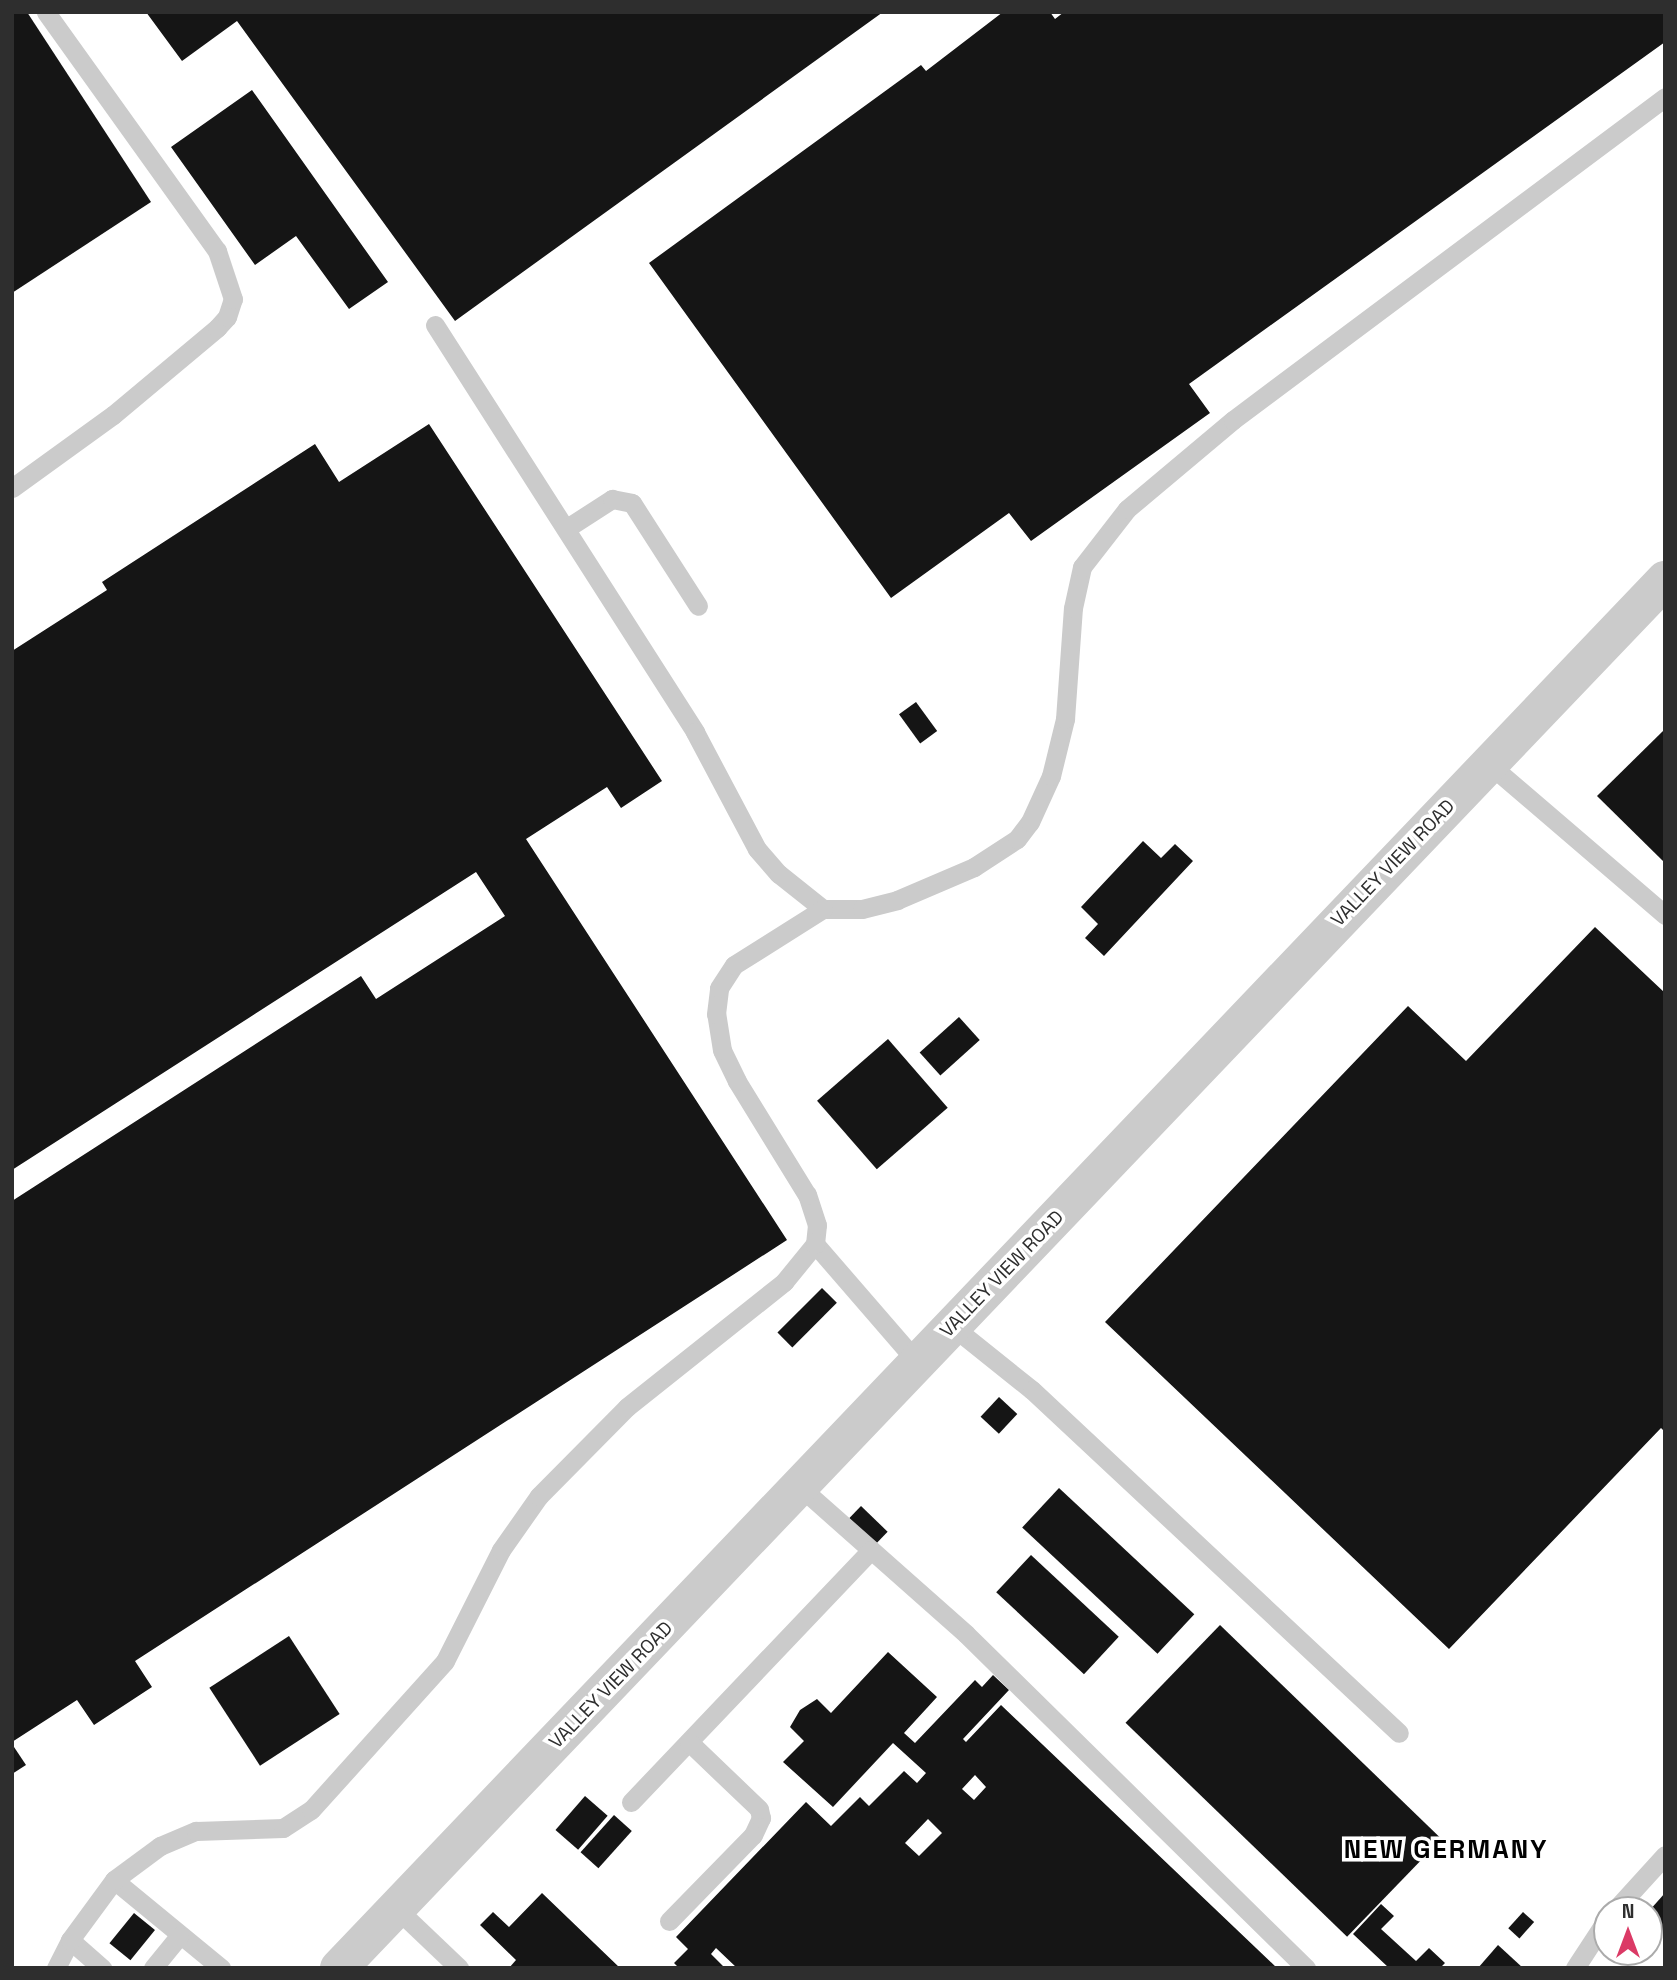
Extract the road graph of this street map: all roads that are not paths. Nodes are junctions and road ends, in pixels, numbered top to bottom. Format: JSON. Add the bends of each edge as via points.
{"nodes":[{"id":1,"x":46,"y":12,"type":"edge"},
{"id":2,"x":1665,"y":97,"type":"edge"},
{"id":3,"x":435,"y":325,"type":"dead end"},
{"id":4,"x":12,"y":488,"type":"edge"},
{"id":5,"x":567,"y":528,"type":"junction"},
{"id":6,"x":1665,"y":580,"type":"edge"},
{"id":7,"x":698,"y":606,"type":"dead end"},
{"id":8,"x":1489,"y":764,"type":"junction"},
{"id":9,"x":823,"y":909,"type":"junction"},
{"id":10,"x":1665,"y":915,"type":"edge"},
{"id":11,"x":815,"y":1244,"type":"junction"},
{"id":12,"x":952,"y":1326,"type":"junction"},
{"id":13,"x":918,"y":1363,"type":"junction"},
{"id":14,"x":799,"y":1486,"type":"junction"},
{"id":15,"x":870,"y":1550,"type":"junction"},
{"id":16,"x":1399,"y":1733,"type":"dead end"},
{"id":17,"x":688,"y":1742,"type":"junction"},
{"id":18,"x":631,"y":1802,"type":"dead end"},
{"id":19,"x":1665,"y":1855,"type":"edge"},
{"id":20,"x":114,"y":1880,"type":"junction"},
{"id":21,"x":1628,"y":1896,"type":"edge"},
{"id":22,"x":396,"y":1908,"type":"junction"},
{"id":23,"x":669,"y":1921,"type":"dead end"},
{"id":24,"x":179,"y":1936,"type":"junction"},
{"id":25,"x":70,"y":1940,"type":"junction"},
{"id":26,"x":1593,"y":1940,"type":"edge"},
{"id":27,"x":56,"y":1968,"type":"edge"},
{"id":28,"x":102,"y":1968,"type":"edge"},
{"id":29,"x":153,"y":1968,"type":"edge"},
{"id":30,"x":221,"y":1968,"type":"edge"},
{"id":31,"x":339,"y":1968,"type":"edge"},
{"id":32,"x":459,"y":1968,"type":"edge"},
{"id":33,"x":1306,"y":1968,"type":"edge"},
{"id":34,"x":1575,"y":1968,"type":"edge"}],
"edges":[{"from":1,"to":4,"type":"lane","via":[[217,251],[233,299],[228,317],[217,328],[113,415]]},
{"from":2,"to":9,"type":"lane","via":[[1233,420],[1106,531],[1082,567],[1077,587],[1065,719],[1051,776],[1038,809],[1017,839],[974,867],[897,901],[862,909]]},
{"from":3,"to":5,"type":"lane"},
{"from":5,"to":7,"type":"lane","via":[[612,499],[632,503]]},
{"from":5,"to":9,"type":"lane","via":[[695,732],[757,849],[779,874]]},
{"from":6,"to":8,"type":"street","name":"VALLEY VIEW ROAD"},
{"from":8,"to":10,"type":"lane"},
{"from":8,"to":12,"type":"street","name":"VALLEY VIEW ROAD"},
{"from":9,"to":11,"type":"lane","via":[[734,965],[719,988],[716,1014],[722,1050],[737,1081],[807,1195],[817,1225]]},
{"from":11,"to":13,"type":"lane"},
{"from":11,"to":20,"type":"lane","via":[[784,1282],[626,1407],[539,1496],[501,1550],[444,1661],[311,1810],[283,1828],[197,1831],[179,1837]]},
{"from":12,"to":13,"type":"street","name":"VALLEY VIEW ROAD"},
{"from":12,"to":16,"type":"lane","via":[[1032,1390]]},
{"from":13,"to":14,"type":"street","name":"VALLEY VIEW ROAD"},
{"from":14,"to":15,"type":"lane"},
{"from":14,"to":22,"type":"street","name":"VALLEY VIEW ROAD"},
{"from":15,"to":17,"type":"lane"},
{"from":15,"to":33,"type":"lane","via":[[966,1634]]},
{"from":17,"to":18,"type":"lane"},
{"from":17,"to":23,"type":"lane","via":[[759,1809],[761,1818],[753,1835]]},
{"from":19,"to":21,"type":"lane"},
{"from":20,"to":24,"type":"lane"},
{"from":20,"to":25,"type":"lane"},
{"from":22,"to":31,"type":"street","name":"VALLEY VIEW ROAD"},
{"from":22,"to":32,"type":"lane"},
{"from":24,"to":29,"type":"lane"},
{"from":24,"to":30,"type":"lane"},
{"from":25,"to":27,"type":"lane"},
{"from":25,"to":28,"type":"lane"},
{"from":26,"to":34,"type":"lane"}]}
